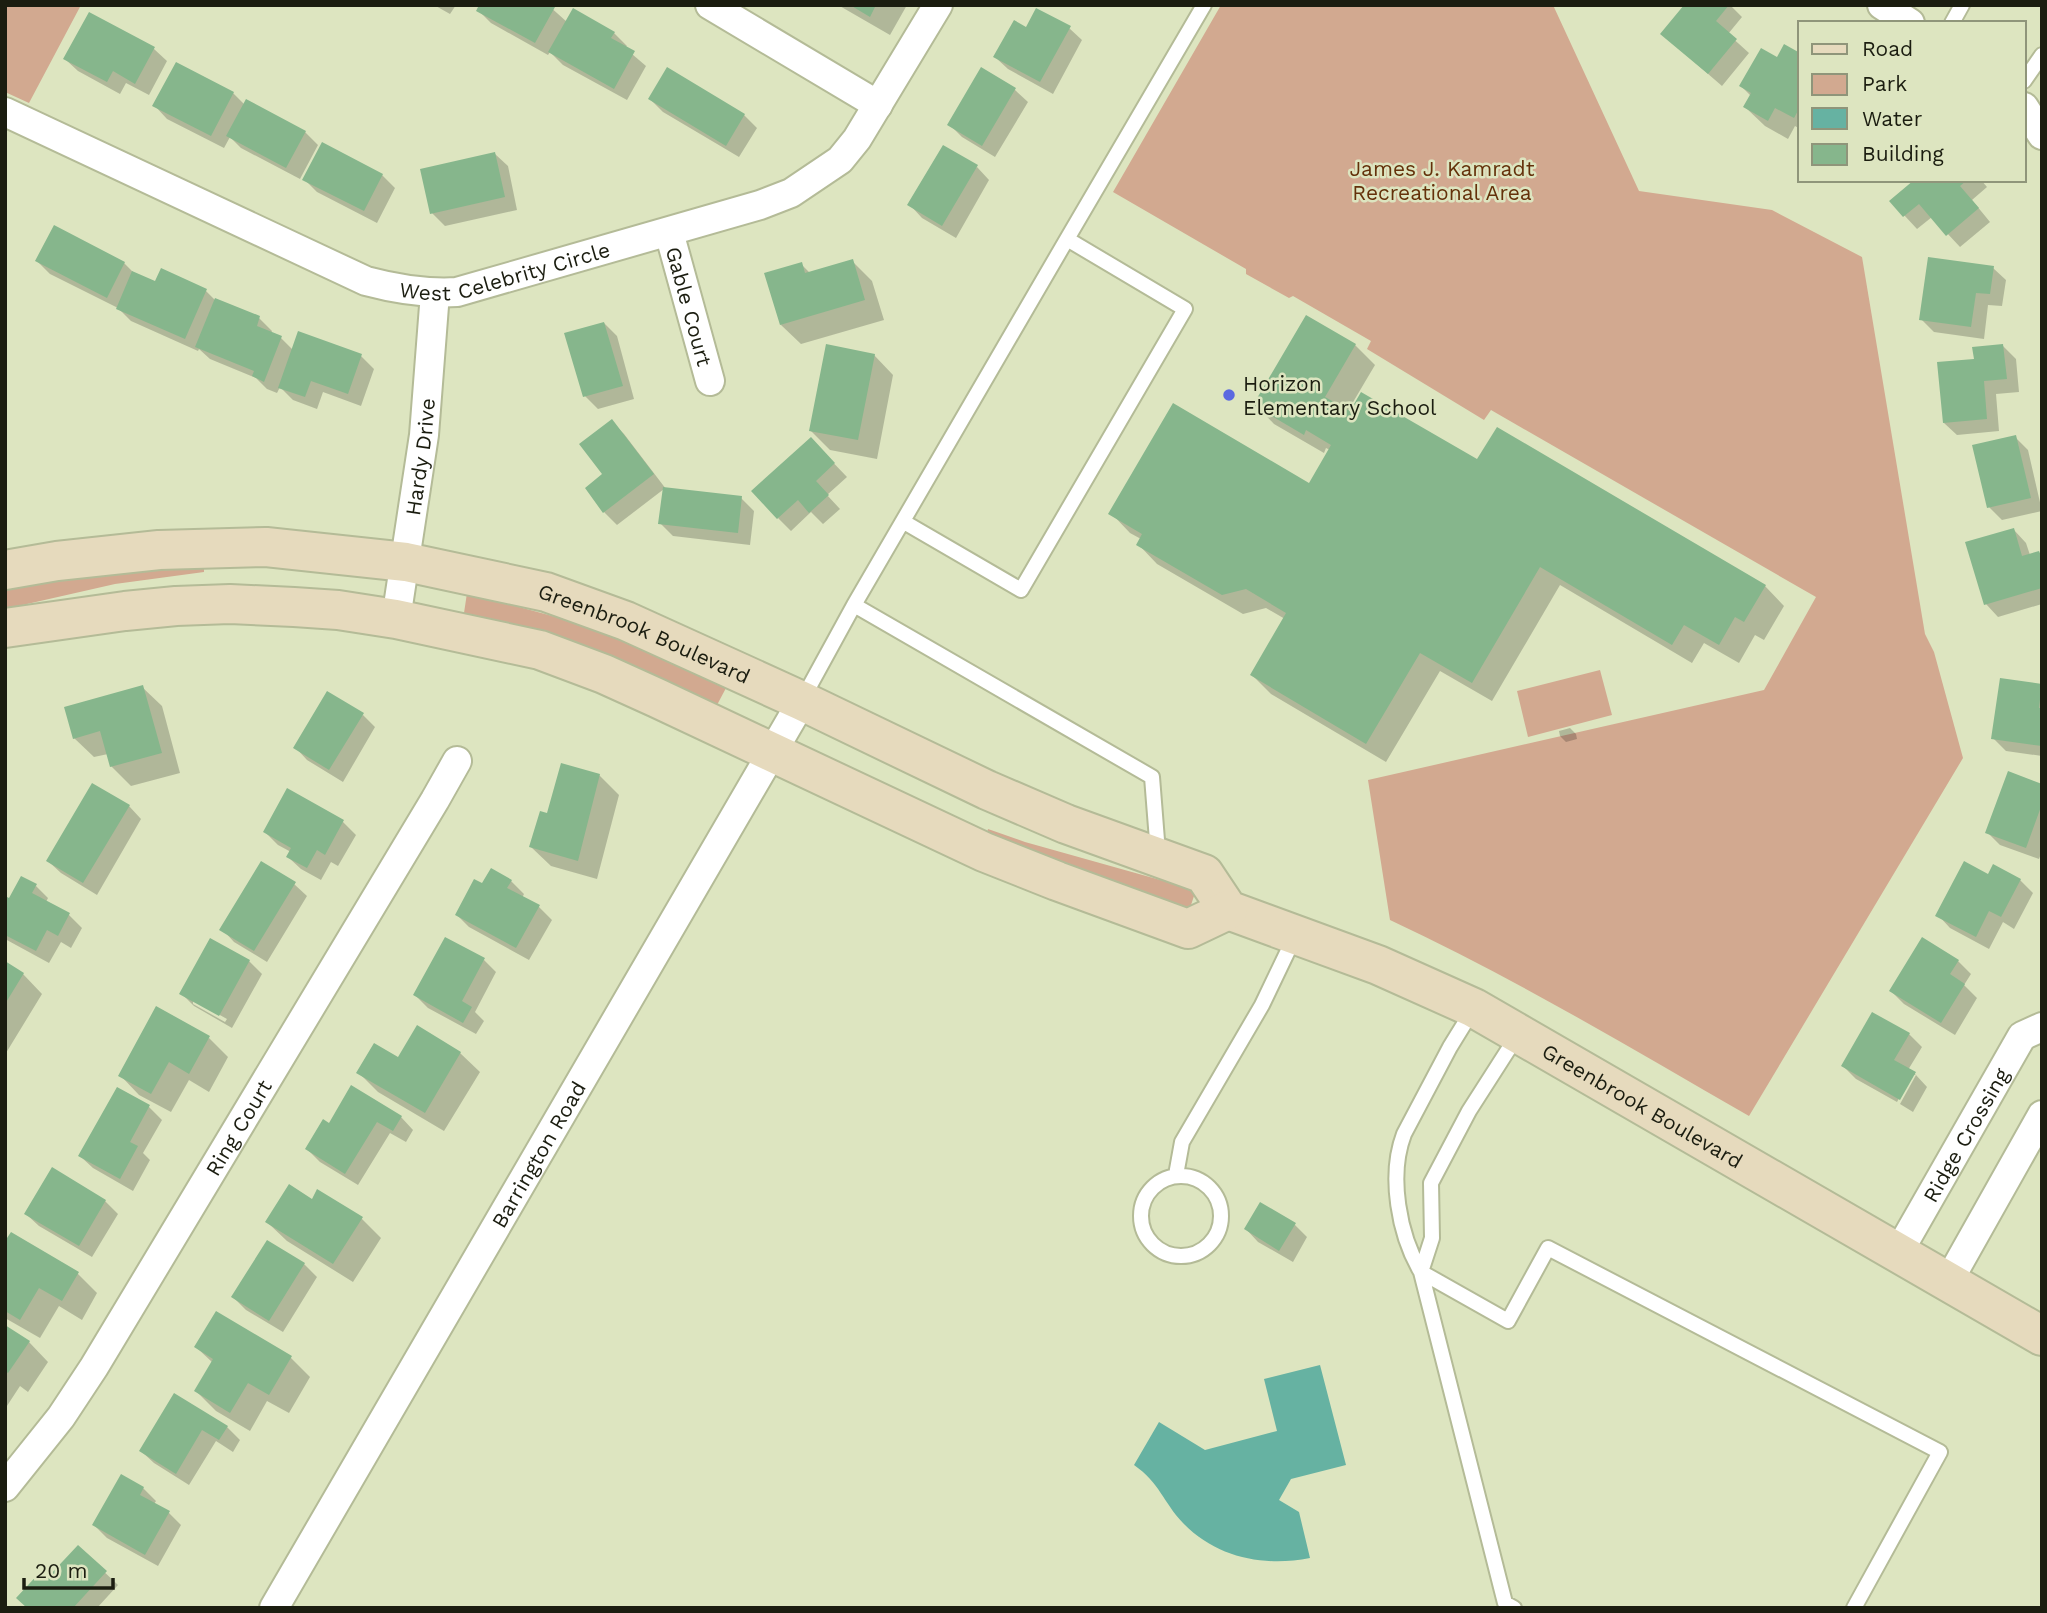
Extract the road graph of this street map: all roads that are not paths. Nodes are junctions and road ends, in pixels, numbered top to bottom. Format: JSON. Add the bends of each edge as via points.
{"nodes":[{"id":1,"x":710,"y":5,"type":"edge"},
{"id":2,"x":938,"y":5,"type":"edge"},
{"id":3,"x":1204,"y":5,"type":"edge"},
{"id":4,"x":1882,"y":5,"type":"edge"},
{"id":5,"x":1962,"y":5,"type":"edge"},
{"id":6,"x":1907,"y":21,"type":"edge"},
{"id":7,"x":1953,"y":21,"type":"edge"},
{"id":8,"x":2042,"y":55,"type":"edge"},
{"id":9,"x":2026,"y":78,"type":"edge"},
{"id":10,"x":878,"y":106,"type":"junction"},
{"id":11,"x":2026,"y":110,"type":"edge"},
{"id":12,"x":5,"y":112,"type":"edge"},
{"id":13,"x":2042,"y":135,"type":"edge"},
{"id":14,"x":669,"y":232,"type":"junction"},
{"id":15,"x":1067,"y":239,"type":"junction"},
{"id":16,"x":435,"y":293,"type":"junction"},
{"id":17,"x":710,"y":381,"type":"dead end"},
{"id":18,"x":904,"y":522,"type":"junction"},
{"id":19,"x":406,"y":562,"type":"junction"},
{"id":20,"x":5,"y":570,"type":"edge"},
{"id":21,"x":854,"y":606,"type":"junction"},
{"id":22,"x":396,"y":619,"type":"junction"},
{"id":23,"x":5,"y":628,"type":"edge"},
{"id":24,"x":802,"y":701,"type":"junction"},
{"id":25,"x":771,"y":753,"type":"junction"},
{"id":26,"x":457,"y":761,"type":"dead end"},
{"id":27,"x":1158,"y":858,"type":"junction"},
{"id":28,"x":1228,"y":909,"type":"junction"},
{"id":29,"x":1296,"y":934,"type":"junction"},
{"id":30,"x":1474,"y":1008,"type":"junction"},
{"id":31,"x":2042,"y":1027,"type":"edge"},
{"id":32,"x":1520,"y":1033,"type":"junction"},
{"id":33,"x":2042,"y":1115,"type":"edge"},
{"id":34,"x":1176,"y":1175,"type":"junction"},
{"id":35,"x":1898,"y":1253,"type":"junction"},
{"id":36,"x":1421,"y":1272,"type":"junction"},
{"id":37,"x":1948,"y":1282,"type":"junction"},
{"id":38,"x":2042,"y":1336,"type":"edge"},
{"id":39,"x":5,"y":1487,"type":"edge"},
{"id":40,"x":1508,"y":1606,"type":"edge"},
{"id":41,"x":274,"y":1608,"type":"edge"},
{"id":42,"x":1854,"y":1608,"type":"edge"}],
"edges":[{"from":1,"to":10,"type":"street"},
{"from":2,"to":10,"type":"street","name":"West Celebrity Circle"},
{"from":3,"to":15,"type":"lane"},
{"from":4,"to":6,"type":"street"},
{"from":5,"to":7,"type":"lane"},
{"from":8,"to":9,"type":"lane"},
{"from":10,"to":14,"type":"street","name":"West Celebrity Circle","via":[[840,160],[791,193]]},
{"from":11,"to":13,"type":"street"},
{"from":12,"to":16,"type":"street","name":"West Celebrity Circle","via":[[366,281]]},
{"from":14,"to":16,"type":"street","name":"West Celebrity Circle","via":[[478,287]]},
{"from":14,"to":17,"type":"street","name":"Gable Court"},
{"from":15,"to":18,"type":"lane"},
{"from":15,"to":18,"type":"lane","via":[[1185,309],[1021,590]]},
{"from":16,"to":19,"type":"street","name":"Hardy Drive","via":[[424,435]]},
{"from":18,"to":21,"type":"lane"},
{"from":19,"to":20,"type":"main road","name":"Greenbrook Boulevard","via":[[279,548],[211,548],[108,555]]},
{"from":19,"to":22,"type":"street","name":"Hardy Drive"},
{"from":19,"to":24,"type":"main road","name":"Greenbrook Boulevard","via":[[546,592],[626,621]]},
{"from":21,"to":24,"type":"lane"},
{"from":21,"to":27,"type":"lane","via":[[1152,777]]},
{"from":22,"to":23,"type":"main road","via":[[338,610],[230,604],[125,611]]},
{"from":22,"to":25,"type":"main road","via":[[540,650],[604,674]]},
{"from":24,"to":25,"type":"street","name":"Barrington Road"},
{"from":24,"to":27,"type":"main road","name":"Greenbrook Boulevard","via":[[987,790]]},
{"from":25,"to":28,"type":"main road","via":[[984,852],[1188,929]]},
{"from":25,"to":41,"type":"street","name":"Barrington Road"},
{"from":26,"to":39,"type":"street","name":"Ring Court","via":[[93,1367],[61,1417]]},
{"from":27,"to":28,"type":"main road","name":"Greenbrook Boulevard","via":[[1204,874]]},
{"from":28,"to":29,"type":"main road","name":"Greenbrook Boulevard"},
{"from":29,"to":30,"type":"main road","name":"Greenbrook Boulevard"},
{"from":29,"to":34,"type":"lane","via":[[1262,1005],[1182,1142]]},
{"from":30,"to":32,"type":"main road","name":"Greenbrook Boulevard"},
{"from":30,"to":36,"type":"lane","via":[[1401,1142],[1396,1193],[1409,1251]]},
{"from":31,"to":35,"type":"street","name":"Ridge Crossing","via":[[2022,1037]]},
{"from":32,"to":35,"type":"main road","name":"Greenbrook Boulevard"},
{"from":32,"to":36,"type":"lane","via":[[1469,1111],[1431,1183],[1432,1238]]},
{"from":33,"to":37,"type":"street"},
{"from":34,"to":34,"type":"lane","via":[[1152,1187],[1140,1210],[1145,1237],[1165,1254],[1178,1257],[1204,1250],[1220,1228],[1222,1215],[1212,1190],[1202,1181]]},
{"from":35,"to":37,"type":"main road","name":"Greenbrook Boulevard"},
{"from":36,"to":40,"type":"lane"},
{"from":36,"to":42,"type":"lane","via":[[1508,1321],[1548,1248],[1940,1452]]},
{"from":37,"to":38,"type":"main road","name":"Greenbrook Boulevard"}]}
